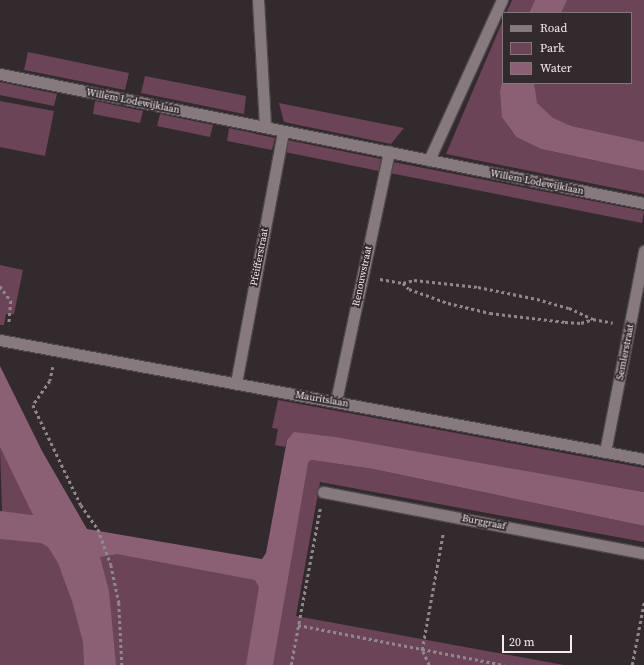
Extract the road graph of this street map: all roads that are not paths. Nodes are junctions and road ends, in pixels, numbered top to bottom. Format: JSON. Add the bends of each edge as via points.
{"nodes":[{"id":1,"x":258,"y":0,"type":"edge"},
{"id":2,"x":502,"y":0,"type":"edge"},
{"id":3,"x":0,"y":74,"type":"edge"},
{"id":4,"x":265,"y":127,"type":"junction"},
{"id":5,"x":283,"y":131,"type":"junction"},
{"id":6,"x":389,"y":152,"type":"junction"},
{"id":7,"x":429,"y":160,"type":"junction"},
{"id":8,"x":644,"y":203,"type":"edge"},
{"id":9,"x":644,"y":251,"type":"edge"},
{"id":10,"x":4,"y":341,"type":"edge"},
{"id":11,"x":236,"y":383,"type":"junction"},
{"id":12,"x":336,"y":401,"type":"junction"},
{"id":13,"x":605,"y":452,"type":"junction"},
{"id":14,"x":644,"y":459,"type":"edge"},
{"id":15,"x":323,"y":492,"type":"road end"},
{"id":16,"x":644,"y":552,"type":"edge"}],
"edges":[{"from":1,"to":4,"type":"street"},
{"from":2,"to":7,"type":"street"},
{"from":3,"to":4,"type":"street","name":"Willem Lodewijklaan"},
{"from":4,"to":5,"type":"street","name":"Willem Lodewijklaan"},
{"from":5,"to":6,"type":"street","name":"Willem Lodewijklaan"},
{"from":5,"to":11,"type":"street","name":"Pfeifferstraat"},
{"from":6,"to":7,"type":"street","name":"Willem Lodewijklaan"},
{"from":6,"to":12,"type":"street","name":"Renouwstraat"},
{"from":7,"to":8,"type":"street","name":"Willem Lodewijklaan"},
{"from":9,"to":13,"type":"street","name":"Semlerstraat"},
{"from":10,"to":11,"type":"street","name":"Mauritslaan"},
{"from":11,"to":12,"type":"street","name":"Mauritslaan"},
{"from":12,"to":13,"type":"street","name":"Mauritslaan"},
{"from":13,"to":14,"type":"street","name":"Mauritslaan"},
{"from":15,"to":16,"type":"street","name":"Burggraaf"}]}
